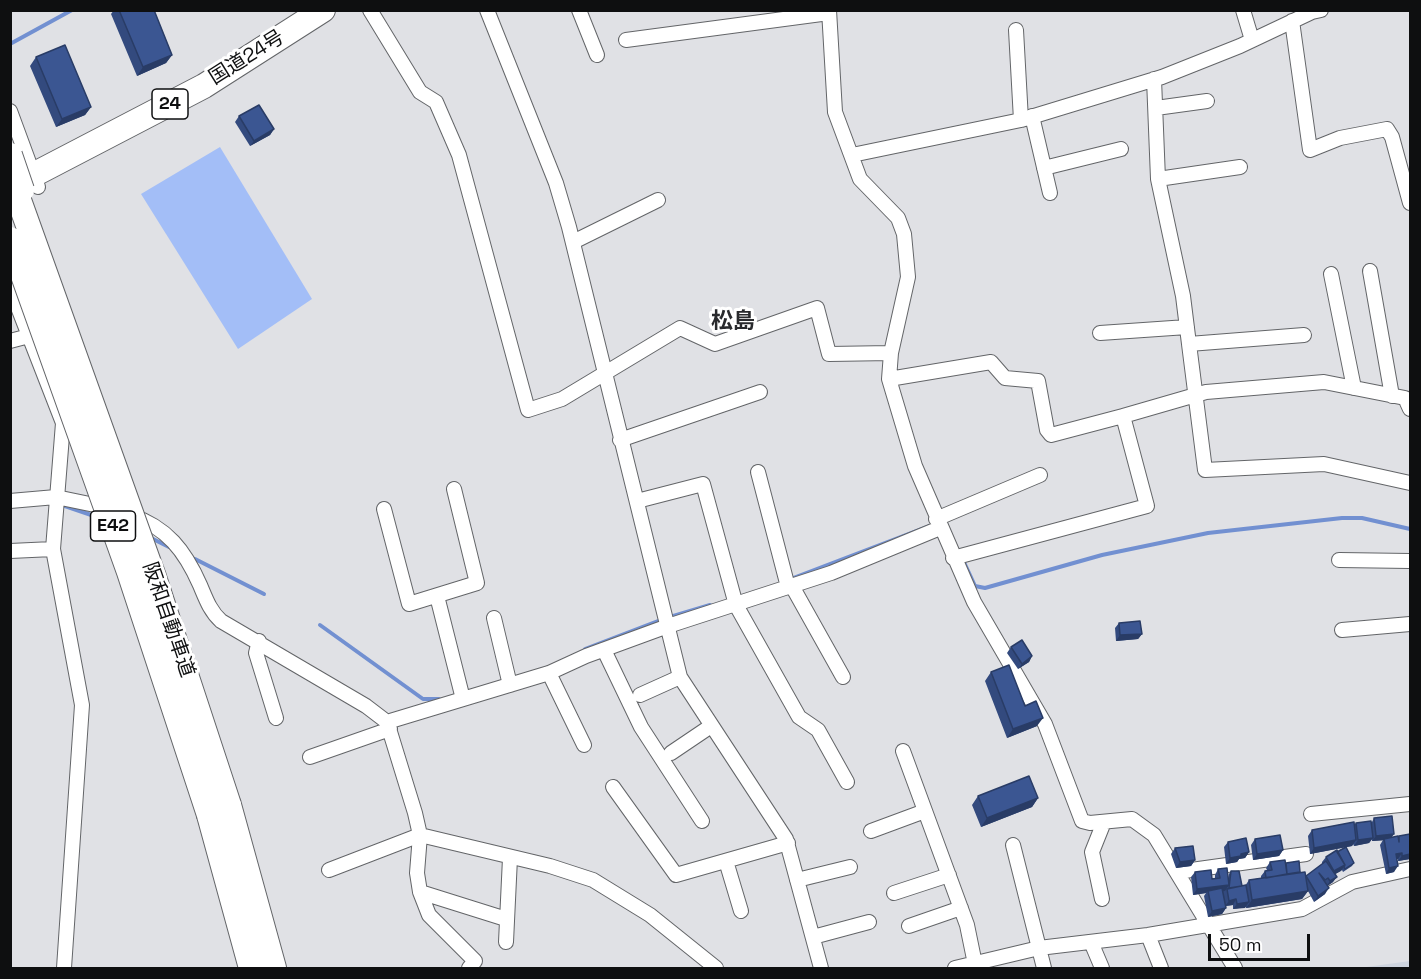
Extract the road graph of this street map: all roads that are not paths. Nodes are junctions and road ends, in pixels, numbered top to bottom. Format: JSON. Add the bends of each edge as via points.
{"nodes":[{"id":1,"x":323,"y":10,"type":"edge"},
{"id":2,"x":370,"y":10,"type":"edge"},
{"id":3,"x":487,"y":10,"type":"edge"},
{"id":4,"x":579,"y":10,"type":"edge"},
{"id":5,"x":1243,"y":10,"type":"edge"},
{"id":6,"x":1321,"y":10,"type":"edge"},
{"id":7,"x":829,"y":12,"type":"edge"},
{"id":8,"x":1292,"y":21,"type":"junction"},
{"id":9,"x":1016,"y":30,"type":"dead end"},
{"id":10,"x":626,"y":40,"type":"dead end"},
{"id":11,"x":1252,"y":40,"type":"junction"},
{"id":12,"x":597,"y":55,"type":"dead end"},
{"id":13,"x":1154,"y":79,"type":"junction"},
{"id":14,"x":1207,"y":101,"type":"dead end"},
{"id":15,"x":1156,"y":108,"type":"junction"},
{"id":16,"x":10,"y":111,"type":"edge"},
{"id":17,"x":1027,"y":118,"type":"junction"},
{"id":18,"x":1121,"y":148,"type":"dead end"},
{"id":19,"x":10,"y":155,"type":"edge"},
{"id":20,"x":852,"y":155,"type":"junction"},
{"id":21,"x":1240,"y":167,"type":"dead end"},
{"id":22,"x":1044,"y":168,"type":"junction"},
{"id":23,"x":27,"y":179,"type":"edge"},
{"id":24,"x":1158,"y":179,"type":"junction"},
{"id":25,"x":10,"y":187,"type":"edge"},
{"id":26,"x":1050,"y":193,"type":"dead end"},
{"id":27,"x":658,"y":200,"type":"dead end"},
{"id":28,"x":1410,"y":203,"type":"edge"},
{"id":29,"x":10,"y":217,"type":"edge"},
{"id":30,"x":10,"y":239,"type":"edge"},
{"id":31,"x":573,"y":242,"type":"junction"},
{"id":32,"x":41,"y":259,"type":"junction"},
{"id":33,"x":1370,"y":271,"type":"dead end"},
{"id":34,"x":1331,"y":274,"type":"dead end"},
{"id":35,"x":10,"y":287,"type":"edge"},
{"id":36,"x":1187,"y":327,"type":"junction"},
{"id":37,"x":1100,"y":333,"type":"dead end"},
{"id":38,"x":30,"y":336,"type":"junction"},
{"id":39,"x":1304,"y":336,"type":"dead end"},
{"id":40,"x":10,"y":341,"type":"edge"},
{"id":41,"x":1189,"y":344,"type":"junction"},
{"id":42,"x":891,"y":353,"type":"junction"},
{"id":43,"x":604,"y":371,"type":"junction"},
{"id":44,"x":888,"y":379,"type":"junction"},
{"id":45,"x":1354,"y":388,"type":"junction"},
{"id":46,"x":760,"y":392,"type":"dead end"},
{"id":47,"x":1196,"y":395,"type":"junction"},
{"id":48,"x":1392,"y":396,"type":"junction"},
{"id":49,"x":1410,"y":409,"type":"edge"},
{"id":50,"x":1123,"y":416,"type":"junction"},
{"id":51,"x":620,"y":440,"type":"junction"},
{"id":52,"x":758,"y":472,"type":"dead end"},
{"id":53,"x":1040,"y":475,"type":"dead end"},
{"id":54,"x":1410,"y":483,"type":"edge"},
{"id":55,"x":454,"y":489,"type":"dead end"},
{"id":56,"x":10,"y":501,"type":"edge"},
{"id":57,"x":637,"y":501,"type":"junction"},
{"id":58,"x":56,"y":502,"type":"junction"},
{"id":59,"x":384,"y":509,"type":"dead end"},
{"id":60,"x":938,"y":524,"type":"junction"},
{"id":61,"x":53,"y":549,"type":"junction"},
{"id":62,"x":10,"y":551,"type":"edge"},
{"id":63,"x":959,"y":557,"type":"junction"},
{"id":64,"x":1339,"y":560,"type":"dead end"},
{"id":65,"x":1410,"y":561,"type":"edge"},
{"id":66,"x":788,"y":583,"type":"junction"},
{"id":67,"x":437,"y":596,"type":"junction"},
{"id":68,"x":734,"y":600,"type":"junction"},
{"id":69,"x":494,"y":618,"type":"dead end"},
{"id":70,"x":1410,"y":624,"type":"edge"},
{"id":71,"x":668,"y":626,"type":"junction"},
{"id":72,"x":1342,"y":630,"type":"dead end"},
{"id":73,"x":259,"y":641,"type":"junction"},
{"id":74,"x":604,"y":650,"type":"junction"},
{"id":75,"x":549,"y":674,"type":"junction"},
{"id":76,"x":680,"y":677,"type":"junction"},
{"id":77,"x":843,"y":677,"type":"dead end"},
{"id":78,"x":509,"y":682,"type":"junction"},
{"id":79,"x":462,"y":695,"type":"junction"},
{"id":80,"x":640,"y":695,"type":"dead end"},
{"id":81,"x":276,"y":718,"type":"dead end"},
{"id":82,"x":388,"y":725,"type":"junction"},
{"id":83,"x":711,"y":726,"type":"junction"},
{"id":84,"x":584,"y":745,"type":"dead end"},
{"id":85,"x":903,"y":750,"type":"dead end"},
{"id":86,"x":672,"y":753,"type":"dead end"},
{"id":87,"x":310,"y":757,"type":"dead end"},
{"id":88,"x":847,"y":782,"type":"dead end"},
{"id":89,"x":613,"y":787,"type":"dead end"},
{"id":90,"x":1410,"y":804,"type":"edge"},
{"id":91,"x":219,"y":810,"type":"junction"},
{"id":92,"x":925,"y":811,"type":"junction"},
{"id":93,"x":1311,"y":813,"type":"dead end"},
{"id":94,"x":702,"y":820,"type":"dead end"},
{"id":95,"x":1104,"y":822,"type":"junction"},
{"id":96,"x":871,"y":831,"type":"dead end"},
{"id":97,"x":420,"y":835,"type":"junction"},
{"id":98,"x":788,"y":843,"type":"junction"},
{"id":99,"x":1013,"y":845,"type":"dead end"},
{"id":100,"x":1306,"y":854,"type":"dead end"},
{"id":101,"x":510,"y":858,"type":"junction"},
{"id":102,"x":726,"y":861,"type":"junction"},
{"id":103,"x":850,"y":867,"type":"dead end"},
{"id":104,"x":329,"y":870,"type":"dead end"},
{"id":105,"x":1410,"y":870,"type":"edge"},
{"id":106,"x":1177,"y":872,"type":"junction"},
{"id":107,"x":949,"y":875,"type":"junction"},
{"id":108,"x":797,"y":880,"type":"junction"},
{"id":109,"x":420,"y":892,"type":"junction"},
{"id":110,"x":894,"y":893,"type":"dead end"},
{"id":111,"x":1102,"y":899,"type":"dead end"},
{"id":112,"x":961,"y":908,"type":"junction"},
{"id":113,"x":741,"y":911,"type":"dead end"},
{"id":114,"x":506,"y":919,"type":"junction"},
{"id":115,"x":868,"y":922,"type":"dead end"},
{"id":116,"x":1208,"y":925,"type":"junction"},
{"id":117,"x":909,"y":927,"type":"dead end"},
{"id":118,"x":1148,"y":935,"type":"junction"},
{"id":119,"x":813,"y":937,"type":"junction"},
{"id":120,"x":506,"y":942,"type":"dead end"},
{"id":121,"x":1091,"y":942,"type":"junction"},
{"id":122,"x":1039,"y":948,"type":"junction"},
{"id":123,"x":975,"y":964,"type":"junction"},
{"id":124,"x":64,"y":969,"type":"edge"},
{"id":125,"x":251,"y":969,"type":"edge"},
{"id":126,"x":274,"y":969,"type":"edge"},
{"id":127,"x":469,"y":969,"type":"edge"},
{"id":128,"x":716,"y":969,"type":"edge"},
{"id":129,"x":821,"y":969,"type":"edge"},
{"id":130,"x":955,"y":969,"type":"edge"},
{"id":131,"x":1044,"y":969,"type":"edge"},
{"id":132,"x":1102,"y":969,"type":"edge"},
{"id":133,"x":1161,"y":969,"type":"edge"},
{"id":134,"x":1235,"y":969,"type":"edge"}],
"edges":[{"from":1,"to":23,"type":"highway","name":"国道24号","number":"24","via":[[204,86]]},
{"from":2,"to":43,"type":"street","via":[[420,92],[436,102],[459,155],[528,410],[562,399]]},
{"from":3,"to":31,"type":"street","via":[[556,183]]},
{"from":4,"to":12,"type":"street"},
{"from":5,"to":11,"type":"street"},
{"from":6,"to":8,"type":"street"},
{"from":7,"to":10,"type":"street"},
{"from":7,"to":20,"type":"street","via":[[835,112]]},
{"from":8,"to":11,"type":"street"},
{"from":8,"to":28,"type":"street","via":[[1310,150],[1340,138],[1387,129]]},
{"from":9,"to":17,"type":"street"},
{"from":11,"to":13,"type":"street"},
{"from":13,"to":15,"type":"street"},
{"from":13,"to":17,"type":"street"},
{"from":14,"to":15,"type":"street"},
{"from":15,"to":24,"type":"street"},
{"from":16,"to":23,"type":"street"},
{"from":17,"to":20,"type":"street"},
{"from":17,"to":22,"type":"street"},
{"from":18,"to":22,"type":"street"},
{"from":19,"to":32,"type":"highway","bridge":true},
{"from":20,"to":42,"type":"street","via":[[860,179],[898,218],[904,234],[908,277]]},
{"from":21,"to":24,"type":"street"},
{"from":22,"to":26,"type":"street"},
{"from":23,"to":25,"type":"highway","name":"国道24号","number":"24"},
{"from":23,"to":29,"type":"street"},
{"from":23,"to":32,"type":"highway","name":"阪和自動車道","number":"E42","bridge":true},
{"from":24,"to":36,"type":"street"},
{"from":27,"to":31,"type":"street"},
{"from":30,"to":91,"type":"highway","name":"阪和自動車道","number":"E42","bridge":true},
{"from":31,"to":43,"type":"street"},
{"from":32,"to":91,"type":"highway","name":"阪和自動車道","number":"E42","bridge":true,"via":[[154,577]]},
{"from":33,"to":48,"type":"street"},
{"from":34,"to":45,"type":"street"},
{"from":35,"to":38,"type":"street"},
{"from":36,"to":37,"type":"street"},
{"from":36,"to":41,"type":"street"},
{"from":38,"to":40,"type":"street"},
{"from":38,"to":58,"type":"street","via":[[63,423]]},
{"from":39,"to":41,"type":"street"},
{"from":41,"to":47,"type":"street"},
{"from":42,"to":43,"type":"street","via":[[829,354],[817,308],[715,344],[680,328]]},
{"from":42,"to":44,"type":"street"},
{"from":43,"to":51,"type":"street"},
{"from":44,"to":50,"type":"street","via":[[991,362],[1005,378],[1038,381],[1051,435]]},
{"from":44,"to":60,"type":"street"},
{"from":45,"to":47,"type":"street","via":[[1324,382]]},
{"from":45,"to":48,"type":"street"},
{"from":46,"to":51,"type":"street"},
{"from":47,"to":50,"type":"street"},
{"from":47,"to":54,"type":"street","via":[[1205,470],[1324,464]]},
{"from":48,"to":49,"type":"street","via":[[1405,398]]},
{"from":50,"to":63,"type":"street","via":[[1147,506]]},
{"from":51,"to":57,"type":"street"},
{"from":52,"to":66,"type":"street"},
{"from":53,"to":60,"type":"street"},
{"from":55,"to":67,"type":"street","via":[[477,583]]},
{"from":56,"to":58,"type":"street"},
{"from":57,"to":68,"type":"street","via":[[703,484]]},
{"from":57,"to":71,"type":"street"},
{"from":58,"to":61,"type":"street"},
{"from":58,"to":73,"type":"street","via":[[98,505],[155,525],[190,562],[212,613]]},
{"from":59,"to":67,"type":"street","via":[[409,604]]},
{"from":60,"to":63,"type":"street"},
{"from":60,"to":66,"type":"street"},
{"from":61,"to":62,"type":"street"},
{"from":61,"to":124,"type":"street","via":[[82,705]]},
{"from":63,"to":95,"type":"street","via":[[994,639],[1036,704],[1082,821]]},
{"from":64,"to":65,"type":"street"},
{"from":66,"to":68,"type":"street"},
{"from":66,"to":77,"type":"street"},
{"from":67,"to":79,"type":"street"},
{"from":68,"to":71,"type":"street"},
{"from":68,"to":88,"type":"street","via":[[798,717],[818,729]]},
{"from":69,"to":78,"type":"street"},
{"from":70,"to":72,"type":"street"},
{"from":71,"to":74,"type":"street"},
{"from":71,"to":76,"type":"street"},
{"from":73,"to":81,"type":"street","via":[[256,653]]},
{"from":73,"to":82,"type":"street"},
{"from":74,"to":75,"type":"street"},
{"from":74,"to":94,"type":"street","via":[[641,728]]},
{"from":75,"to":78,"type":"street"},
{"from":75,"to":84,"type":"street"},
{"from":76,"to":80,"type":"street"},
{"from":76,"to":83,"type":"street"},
{"from":78,"to":79,"type":"street"},
{"from":79,"to":82,"type":"street"},
{"from":82,"to":87,"type":"street"},
{"from":82,"to":97,"type":"street"},
{"from":83,"to":86,"type":"street"},
{"from":83,"to":98,"type":"street"},
{"from":85,"to":92,"type":"street"},
{"from":89,"to":102,"type":"street","via":[[676,875]]},
{"from":90,"to":93,"type":"street"},
{"from":91,"to":125,"type":"highway","name":"阪和自動車道","number":"E42"},
{"from":91,"to":126,"type":"highway","name":"阪和自動車道","number":"E42"},
{"from":92,"to":96,"type":"street"},
{"from":92,"to":107,"type":"street"},
{"from":95,"to":106,"type":"street","via":[[1132,819],[1147,828]]},
{"from":95,"to":111,"type":"street","via":[[1092,852]]},
{"from":97,"to":101,"type":"street"},
{"from":97,"to":104,"type":"street"},
{"from":97,"to":109,"type":"street"},
{"from":98,"to":102,"type":"street"},
{"from":98,"to":108,"type":"street"},
{"from":99,"to":122,"type":"street"},
{"from":100,"to":106,"type":"street"},
{"from":101,"to":114,"type":"street"},
{"from":101,"to":128,"type":"street","via":[[593,880],[650,915]]},
{"from":102,"to":113,"type":"street"},
{"from":103,"to":108,"type":"street"},
{"from":105,"to":116,"type":"street","via":[[1352,882],[1302,909]]},
{"from":106,"to":116,"type":"street"},
{"from":107,"to":110,"type":"street"},
{"from":107,"to":112,"type":"street"},
{"from":108,"to":119,"type":"street"},
{"from":109,"to":114,"type":"street"},
{"from":109,"to":127,"type":"street","via":[[429,915],[475,961]]},
{"from":112,"to":117,"type":"street"},
{"from":112,"to":123,"type":"street"},
{"from":114,"to":120,"type":"street"},
{"from":115,"to":119,"type":"street"},
{"from":116,"to":118,"type":"street"},
{"from":116,"to":134,"type":"street"},
{"from":118,"to":121,"type":"street"},
{"from":118,"to":133,"type":"street"},
{"from":119,"to":129,"type":"street"},
{"from":121,"to":122,"type":"street"},
{"from":121,"to":132,"type":"street"},
{"from":122,"to":123,"type":"street"},
{"from":122,"to":131,"type":"street"},
{"from":123,"to":130,"type":"street"}]}
